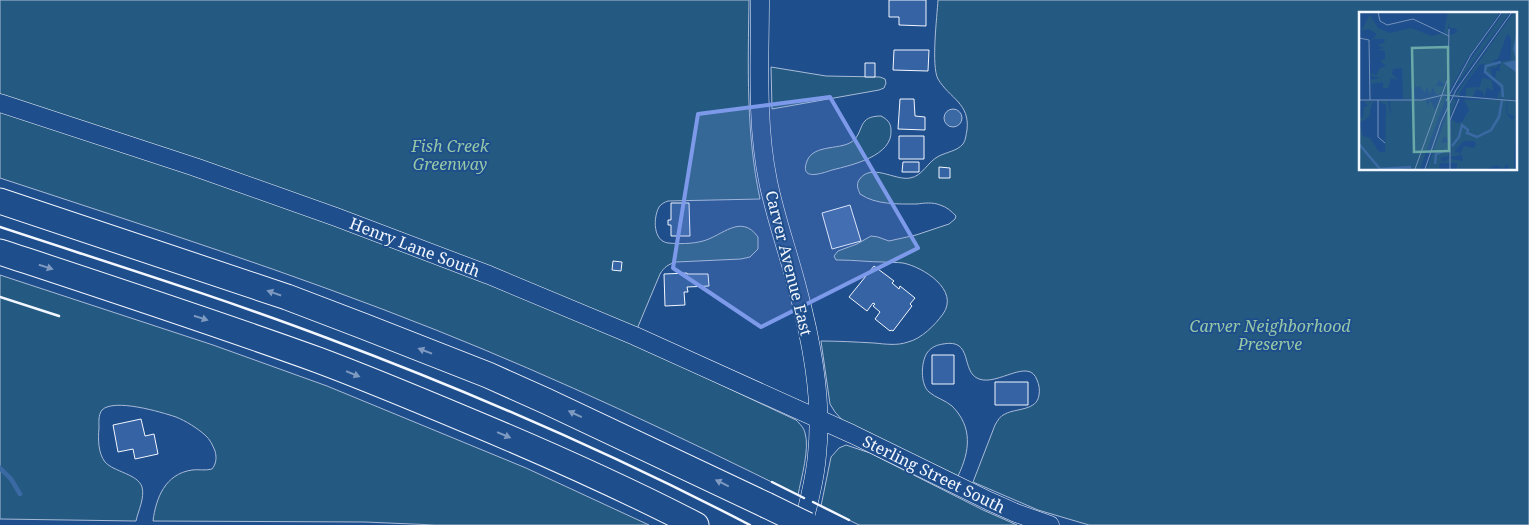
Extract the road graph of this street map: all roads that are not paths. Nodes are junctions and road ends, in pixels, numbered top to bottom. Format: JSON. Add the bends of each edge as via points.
{"nodes":[{"id":1,"x":760,"y":0,"type":"edge"},
{"id":2,"x":0,"y":103,"type":"edge"},
{"id":3,"x":0,"y":201,"type":"edge"},
{"id":4,"x":0,"y":252,"type":"edge"},
{"id":5,"x":819,"y":419,"type":"junction"},
{"id":6,"x":696,"y":525,"type":"edge"},
{"id":7,"x":803,"y":525,"type":"edge"},
{"id":8,"x":807,"y":525,"type":"edge"},
{"id":9,"x":1050,"y":525,"type":"edge"}],
"edges":[{"from":1,"to":5,"type":"street","name":"Carver Avenue East","via":[[764,156],[807,331]]},
{"from":2,"to":5,"type":"street","name":"Henry Lane South","via":[[195,167],[489,275]]},
{"from":8,"to":3,"type":"highway","one_way":true,"bridge":true,"via":[[546,400],[363,326],[287,297]]},
{"from":4,"to":6,"type":"highway","one_way":true,"via":[[321,361],[523,443]]},
{"from":5,"to":7,"type":"street","name":"Carver Avenue East","via":[[816,466]]},
{"from":5,"to":9,"type":"street","name":"Sterling Street South","via":[[989,501]]}]}
